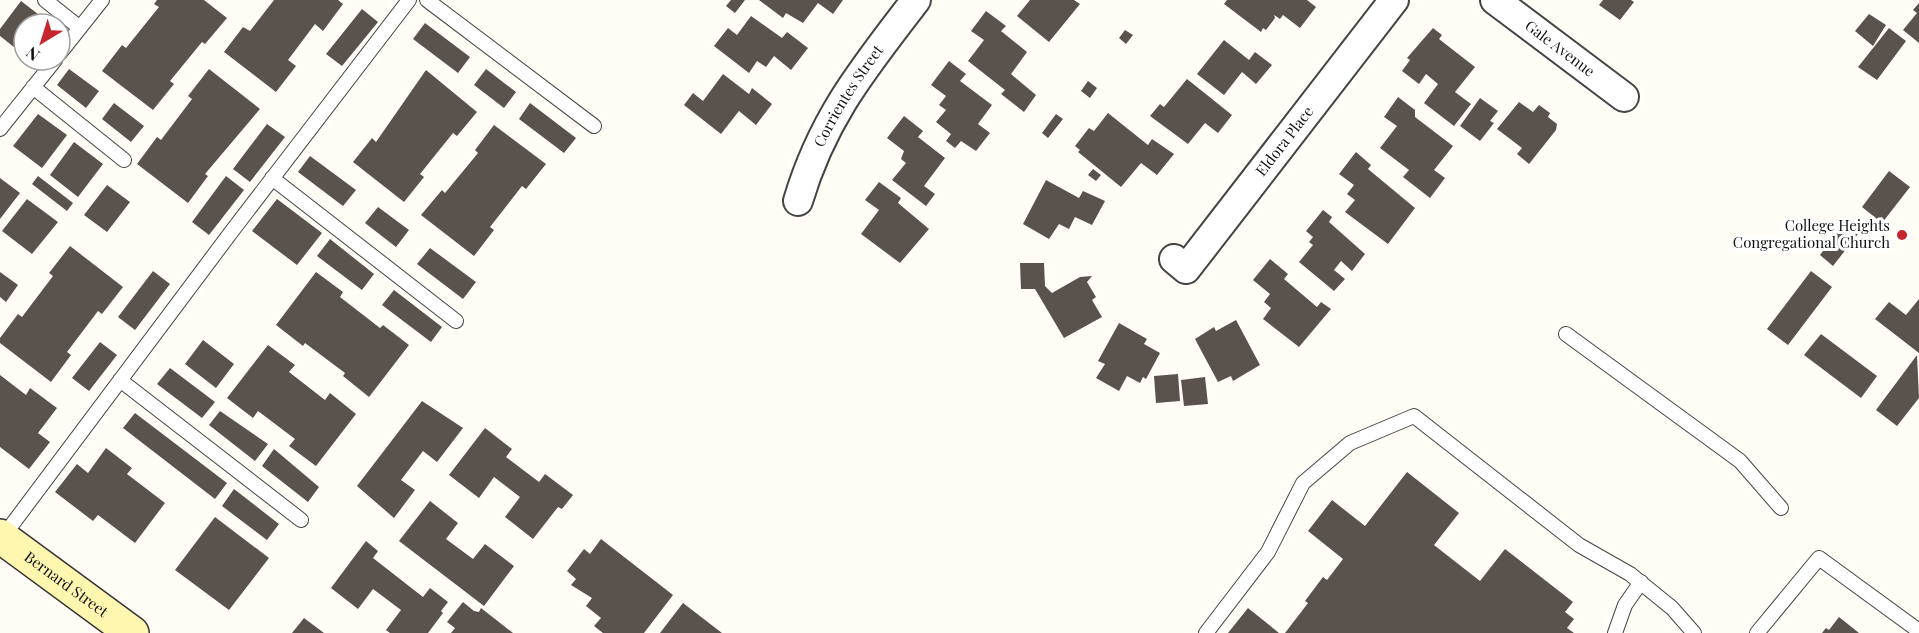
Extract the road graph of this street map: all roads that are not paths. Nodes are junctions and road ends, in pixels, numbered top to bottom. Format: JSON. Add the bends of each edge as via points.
{"nodes":[{"id":1,"x":45,"y":0,"type":"edge"},
{"id":2,"x":102,"y":0,"type":"edge"},
{"id":3,"x":409,"y":0,"type":"edge"},
{"id":4,"x":428,"y":0,"type":"edge"},
{"id":5,"x":916,"y":0,"type":"edge"},
{"id":6,"x":1394,"y":0,"type":"edge"},
{"id":7,"x":1495,"y":0,"type":"edge"},
{"id":8,"x":80,"y":28,"type":"junction"},
{"id":9,"x":72,"y":38,"type":"edge"},
{"id":10,"x":45,"y":72,"type":"edge"},
{"id":11,"x":33,"y":87,"type":"junction"},
{"id":12,"x":1624,"y":97,"type":"dead end"},
{"id":13,"x":594,"y":126,"type":"dead end"},
{"id":14,"x":0,"y":129,"type":"edge"},
{"id":15,"x":124,"y":160,"type":"dead end"},
{"id":16,"x":272,"y":178,"type":"junction"},
{"id":17,"x":798,"y":201,"type":"dead end"},
{"id":18,"x":1174,"y":260,"type":"dead end"},
{"id":19,"x":456,"y":321,"type":"dead end"},
{"id":20,"x":1566,"y":334,"type":"dead end"},
{"id":21,"x":120,"y":380,"type":"junction"},
{"id":22,"x":1781,"y":507,"type":"dead end"},
{"id":23,"x":301,"y":520,"type":"dead end"},
{"id":24,"x":1,"y":537,"type":"edge"},
{"id":25,"x":1641,"y":582,"type":"junction"},
{"id":26,"x":1919,"y":631,"type":"edge"},
{"id":27,"x":132,"y":633,"type":"edge"},
{"id":28,"x":1206,"y":633,"type":"edge"},
{"id":29,"x":1615,"y":633,"type":"edge"},
{"id":30,"x":1694,"y":633,"type":"edge"},
{"id":31,"x":1757,"y":633,"type":"edge"}],
"edges":[{"from":1,"to":8,"type":"lane"},
{"from":2,"to":8,"type":"lane"},
{"from":3,"to":16,"type":"lane"},
{"from":4,"to":13,"type":"lane"},
{"from":5,"to":17,"type":"street","name":"Corrientes Street","via":[[849,88],[823,133]]},
{"from":6,"to":18,"type":"street","name":"Eldora Place","via":[[1186,269]]},
{"from":7,"to":12,"type":"street","name":"Gale Avenue"},
{"from":8,"to":9,"type":"lane"},
{"from":10,"to":11,"type":"lane"},
{"from":11,"to":14,"type":"lane"},
{"from":11,"to":15,"type":"lane"},
{"from":16,"to":19,"type":"lane"},
{"from":16,"to":21,"type":"lane"},
{"from":20,"to":22,"type":"lane","via":[[1740,461]]},
{"from":21,"to":23,"type":"lane"},
{"from":21,"to":24,"type":"lane"},
{"from":24,"to":27,"type":"street","name":"Bernard Street"},
{"from":25,"to":28,"type":"lane","via":[[1579,545],[1414,416],[1350,443],[1303,483],[1268,552]]},
{"from":25,"to":29,"type":"lane","via":[[1625,605]]},
{"from":25,"to":30,"type":"lane"},
{"from":26,"to":31,"type":"lane","via":[[1818,558]]}]}
